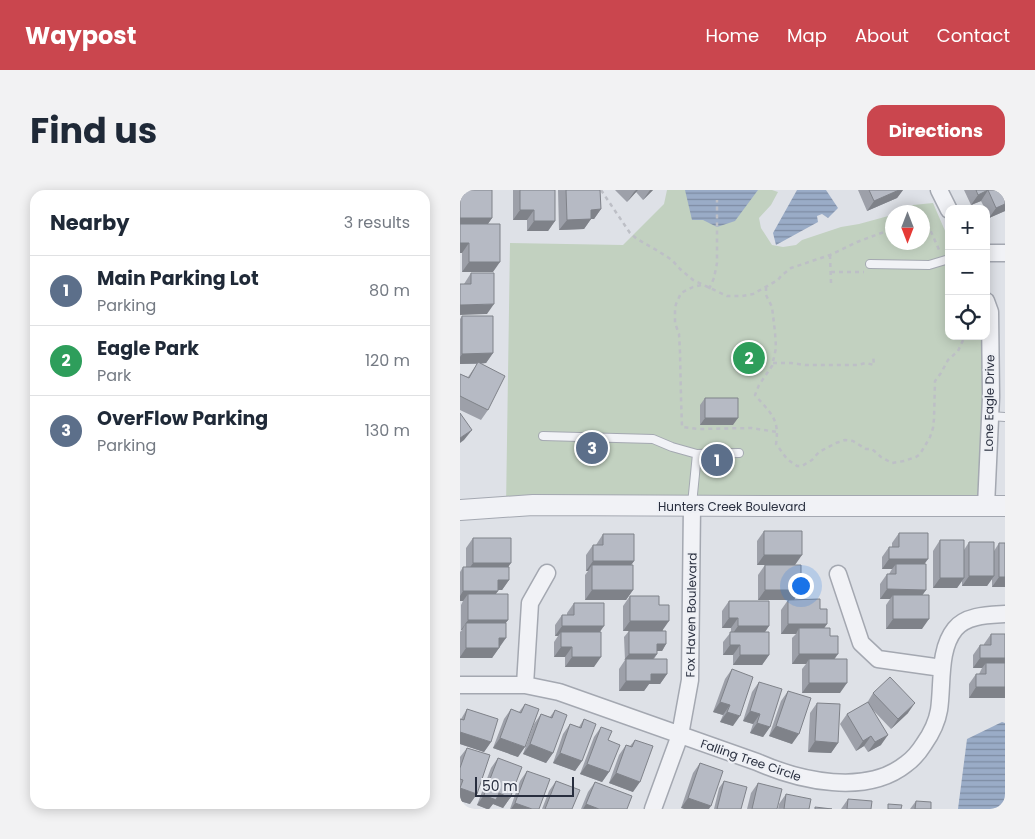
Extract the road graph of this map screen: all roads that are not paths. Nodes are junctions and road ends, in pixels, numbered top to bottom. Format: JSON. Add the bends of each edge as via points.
{"nodes":[{"id":1,"x":939,"y":190,"type":"edge"},
{"id":2,"x":946,"y":205,"type":"edge"},
{"id":3,"x":990,"y":253,"type":"edge"},
{"id":4,"x":1005,"y":253,"type":"edge"},
{"id":5,"x":945,"y":260,"type":"edge"},
{"id":6,"x":870,"y":264,"type":"dead end"},
{"id":7,"x":990,"y":312,"type":"edge"},
{"id":8,"x":998,"y":416,"type":"edge"},
{"id":9,"x":543,"y":436,"type":"dead end"},
{"id":10,"x":739,"y":453,"type":"dead end"},
{"id":11,"x":697,"y":454,"type":"junction"},
{"id":12,"x":692,"y":506,"type":"junction"},
{"id":13,"x":995,"y":506,"type":"edge"},
{"id":14,"x":460,"y":510,"type":"edge"},
{"id":15,"x":547,"y":573,"type":"dead end"},
{"id":16,"x":838,"y":574,"type":"dead end"},
{"id":17,"x":1005,"y":614,"type":"edge"},
{"id":18,"x":942,"y":668,"type":"junction"},
{"id":19,"x":460,"y":685,"type":"edge"},
{"id":20,"x":525,"y":685,"type":"junction"},
{"id":21,"x":680,"y":735,"type":"junction"},
{"id":22,"x":654,"y":809,"type":"edge"}],
"edges":[{"from":1,"to":2,"type":"street"},
{"from":3,"to":4,"type":"street"},
{"from":5,"to":6,"type":"lane","via":[[929,265]]},
{"from":7,"to":8,"type":"street","name":"Lone Eagle Drive"},
{"from":8,"to":13,"type":"street","name":"Lone Eagle Drive"},
{"from":9,"to":11,"type":"lane","via":[[652,439]]},
{"from":10,"to":11,"type":"lane"},
{"from":11,"to":12,"type":"lane"},
{"from":12,"to":13,"type":"street","name":"Hunters Creek Boulevard"},
{"from":12,"to":14,"type":"street","name":"Hunters Creek Boulevard","via":[[532,505]]},
{"from":12,"to":21,"type":"street","name":"Fox Haven Boulevard","via":[[690,680]]},
{"from":15,"to":20,"type":"street","via":[[530,603]]},
{"from":16,"to":18,"type":"street","via":[[861,643],[878,659]]},
{"from":17,"to":18,"type":"street","name":"Falling Tree Circle","via":[[971,619],[956,627]]},
{"from":18,"to":21,"type":"street","name":"Falling Tree Circle","via":[[939,711],[929,737],[906,765],[873,780],[830,782],[794,776]]},
{"from":19,"to":20,"type":"street","name":"Falling Tree Circle"},
{"from":20,"to":21,"type":"street","name":"Falling Tree Circle","via":[[559,692]]},
{"from":21,"to":22,"type":"street","name":"Fox Haven Boulevard"}]}
